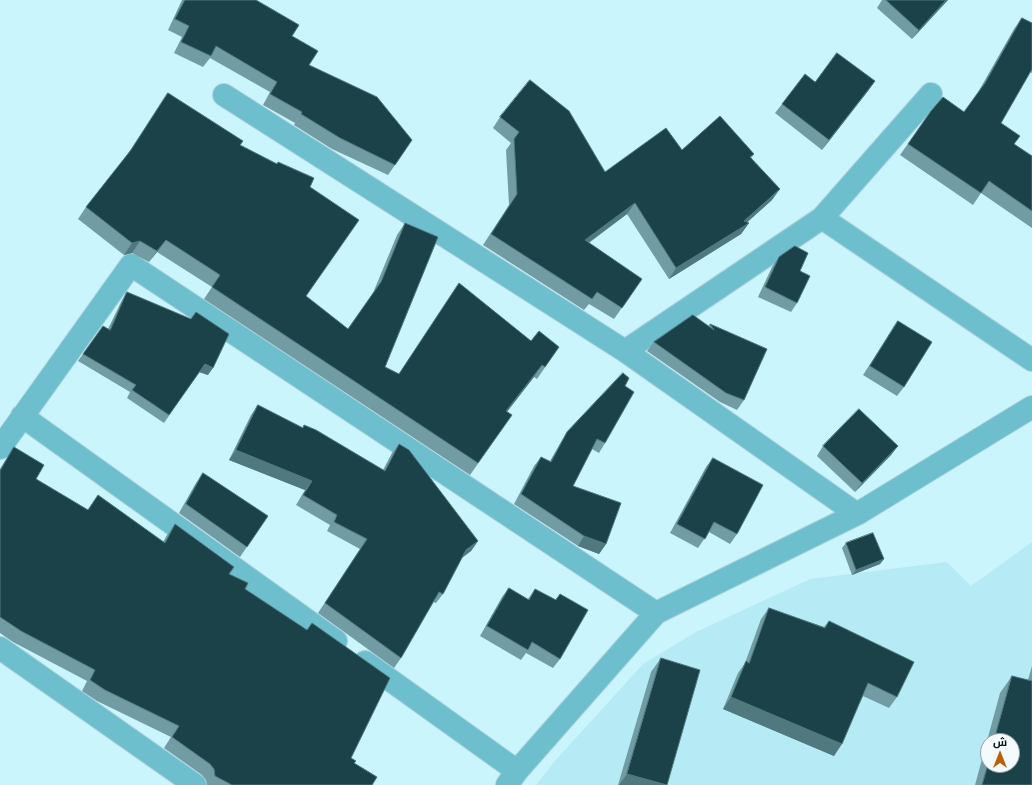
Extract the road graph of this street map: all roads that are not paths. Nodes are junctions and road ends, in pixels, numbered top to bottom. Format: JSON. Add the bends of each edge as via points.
{"nodes":[{"id":1,"x":931,"y":94,"type":"dead end"},
{"id":2,"x":224,"y":95,"type":"dead end"},
{"id":3,"x":822,"y":218,"type":"junction"},
{"id":4,"x":625,"y":351,"type":"junction"},
{"id":5,"x":1032,"y":360,"type":"edge"},
{"id":6,"x":1032,"y":407,"type":"edge"},
{"id":7,"x":22,"y":416,"type":"junction"},
{"id":8,"x":0,"y":448,"type":"edge"},
{"id":9,"x":856,"y":514,"type":"junction"},
{"id":10,"x":656,"y":613,"type":"junction"},
{"id":11,"x":0,"y":648,"type":"edge"},
{"id":12,"x":512,"y":778,"type":"edge"},
{"id":13,"x":195,"y":785,"type":"edge"}],
"edges":[{"from":1,"to":3,"type":"street"},
{"from":2,"to":4,"type":"street"},
{"from":3,"to":4,"type":"street"},
{"from":3,"to":5,"type":"street"},
{"from":4,"to":9,"type":"street"},
{"from":6,"to":9,"type":"street"},
{"from":7,"to":8,"type":"street"},
{"from":7,"to":10,"type":"street","via":[[131,265]]},
{"from":7,"to":12,"type":"street"},
{"from":9,"to":10,"type":"street"},
{"from":10,"to":12,"type":"street"},
{"from":11,"to":13,"type":"street"}]}
